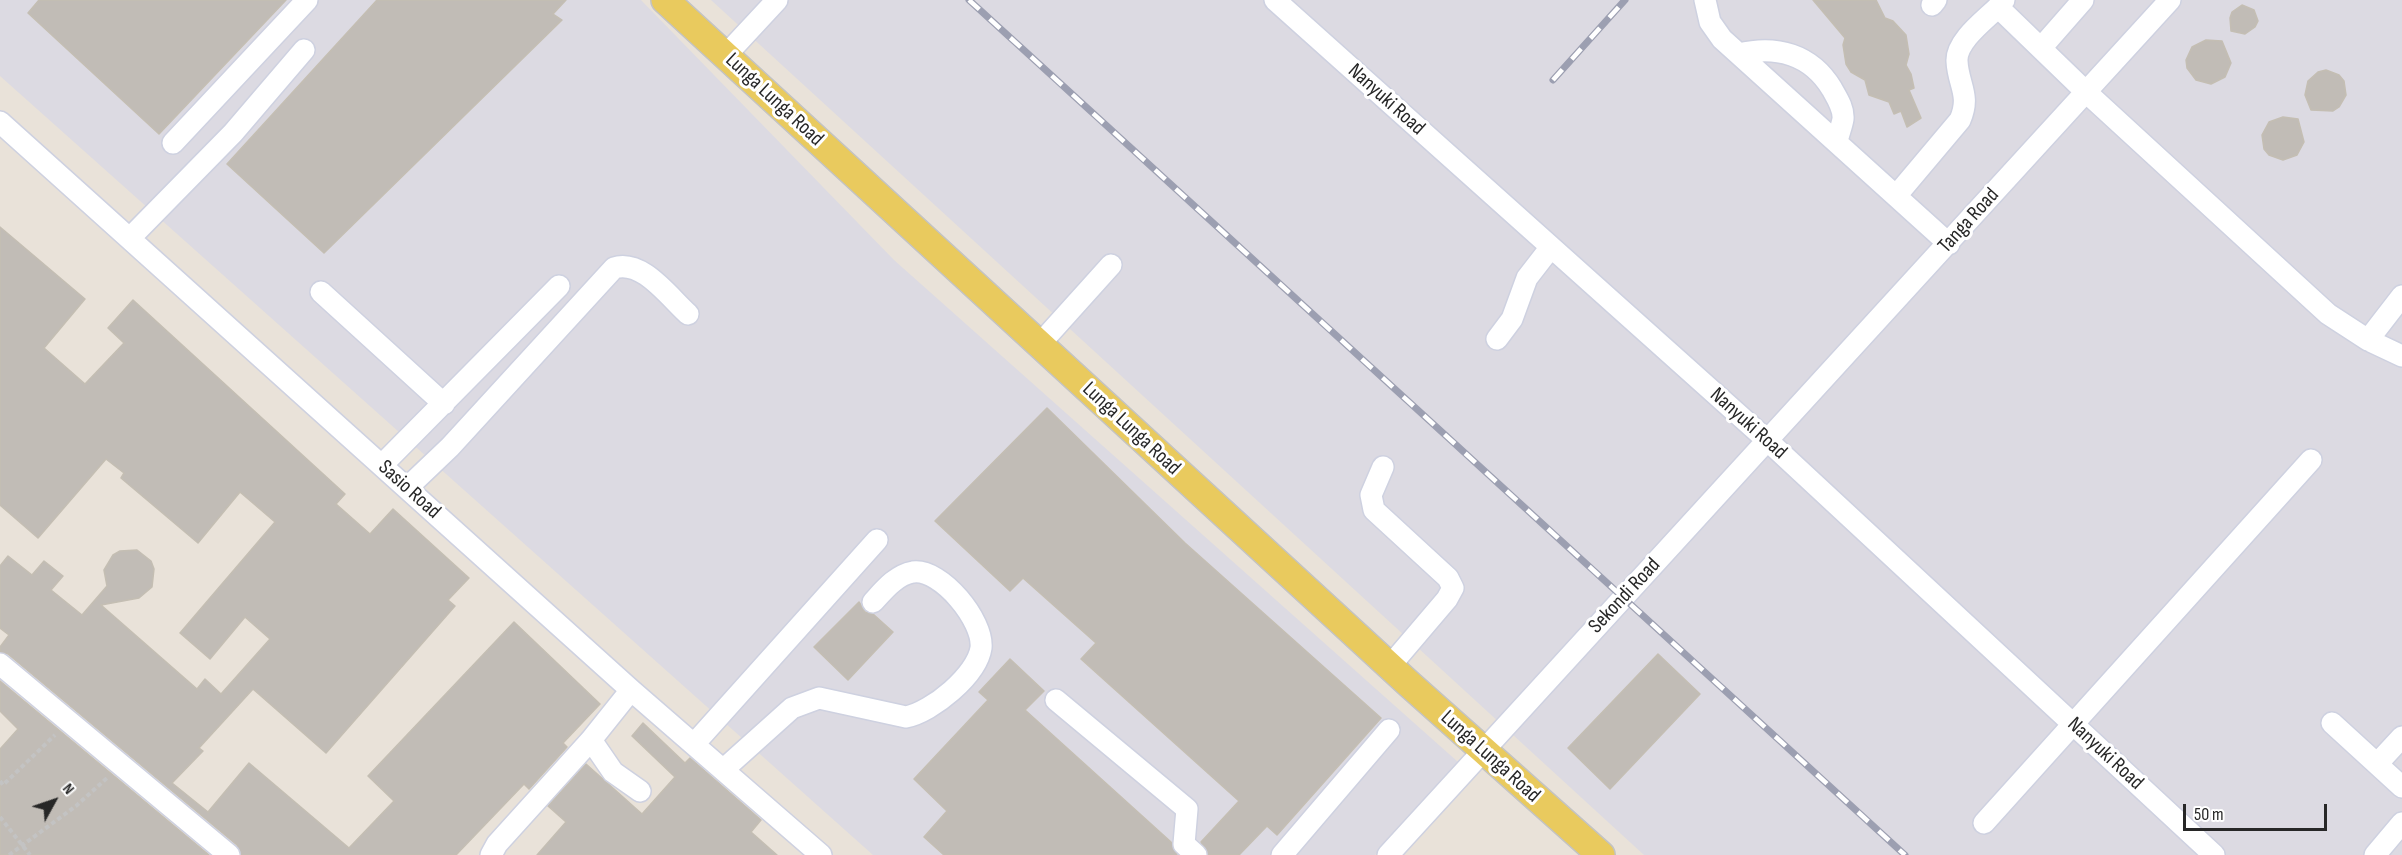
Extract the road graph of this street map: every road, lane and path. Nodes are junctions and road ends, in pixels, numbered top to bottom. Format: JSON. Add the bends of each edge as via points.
{"nodes":[{"id":1,"x":308,"y":0,"type":"edge"},
{"id":2,"x":665,"y":0,"type":"edge"},
{"id":3,"x":777,"y":0,"type":"edge"},
{"id":4,"x":1275,"y":0,"type":"edge"},
{"id":5,"x":1705,"y":0,"type":"edge"},
{"id":6,"x":2083,"y":0,"type":"edge"},
{"id":7,"x":2170,"y":0,"type":"edge"},
{"id":8,"x":2001,"y":3,"type":"edge"},
{"id":9,"x":2041,"y":48,"type":"junction"},
{"id":10,"x":304,"y":50,"type":"dead end"},
{"id":11,"x":1739,"y":54,"type":"junction"},
{"id":12,"x":726,"y":56,"type":"junction"},
{"id":13,"x":2086,"y":92,"type":"junction"},
{"id":14,"x":0,"y":122,"type":"edge"},
{"id":15,"x":1836,"y":142,"type":"junction"},
{"id":16,"x":173,"y":143,"type":"dead end"},
{"id":17,"x":1896,"y":196,"type":"junction"},
{"id":18,"x":130,"y":238,"type":"junction"},
{"id":19,"x":1949,"y":244,"type":"junction"},
{"id":20,"x":1551,"y":247,"type":"junction"},
{"id":21,"x":1111,"y":264,"type":"dead end"},
{"id":22,"x":559,"y":286,"type":"dead end"},
{"id":23,"x":321,"y":292,"type":"dead end"},
{"id":24,"x":2402,"y":297,"type":"edge"},
{"id":25,"x":688,"y":314,"type":"dead end"},
{"id":26,"x":1497,"y":339,"type":"dead end"},
{"id":27,"x":2368,"y":340,"type":"junction"},
{"id":28,"x":1039,"y":345,"type":"junction"},
{"id":29,"x":2402,"y":356,"type":"edge"},
{"id":30,"x":444,"y":404,"type":"junction"},
{"id":31,"x":1768,"y":441,"type":"junction"},
{"id":32,"x":2311,"y":460,"type":"dead end"},
{"id":33,"x":382,"y":465,"type":"junction"},
{"id":34,"x":1383,"y":467,"type":"dead end"},
{"id":35,"x":407,"y":488,"type":"junction"},
{"id":36,"x":877,"y":540,"type":"dead end"},
{"id":37,"x":873,"y":602,"type":"dead end"},
{"id":38,"x":0,"y":664,"type":"edge"},
{"id":39,"x":1390,"y":666,"type":"junction"},
{"id":40,"x":631,"y":690,"type":"junction"},
{"id":41,"x":1056,"y":700,"type":"dead end"},
{"id":42,"x":69,"y":722,"type":"junction"},
{"id":43,"x":2072,"y":723,"type":"junction"},
{"id":44,"x":2332,"y":723,"type":"dead end"},
{"id":45,"x":1389,"y":730,"type":"dead end"},
{"id":46,"x":2402,"y":737,"type":"edge"},
{"id":47,"x":591,"y":740,"type":"junction"},
{"id":48,"x":695,"y":743,"type":"junction"},
{"id":49,"x":1483,"y":752,"type":"junction"},
{"id":50,"x":111,"y":756,"type":"junction"},
{"id":51,"x":2377,"y":764,"type":"junction"},
{"id":52,"x":724,"y":769,"type":"junction"},
{"id":53,"x":0,"y":781,"type":"edge"},
{"id":54,"x":2402,"y":787,"type":"edge"},
{"id":55,"x":640,"y":791,"type":"dead end"},
{"id":56,"x":0,"y":818,"type":"edge"},
{"id":57,"x":1984,"y":822,"type":"dead end"},
{"id":58,"x":2402,"y":823,"type":"edge"},
{"id":59,"x":23,"y":844,"type":"junction"},
{"id":60,"x":9,"y":855,"type":"edge"},
{"id":61,"x":30,"y":855,"type":"edge"},
{"id":62,"x":229,"y":855,"type":"edge"},
{"id":63,"x":491,"y":855,"type":"edge"},
{"id":64,"x":821,"y":855,"type":"edge"},
{"id":65,"x":1196,"y":855,"type":"edge"},
{"id":66,"x":1282,"y":855,"type":"edge"},
{"id":67,"x":1388,"y":855,"type":"edge"},
{"id":68,"x":1601,"y":855,"type":"edge"},
{"id":69,"x":2214,"y":855,"type":"edge"},
{"id":70,"x":2374,"y":855,"type":"edge"}],
"edges":[{"from":1,"to":16,"type":"street"},
{"from":2,"to":12,"type":"main road","name":"Lunga Lunga Road"},
{"from":3,"to":12,"type":"street"},
{"from":4,"to":20,"type":"street","name":"Nanyuki Road"},
{"from":5,"to":11,"type":"street","via":[[1710,22]]},
{"from":6,"to":9,"type":"street"},
{"from":7,"to":13,"type":"street","name":"Tanga Road"},
{"from":8,"to":9,"type":"street"},
{"from":8,"to":17,"type":"street","via":[[1964,41],[1956,60],[1967,105],[1960,120]]},
{"from":9,"to":13,"type":"street"},
{"from":10,"to":18,"type":"street","via":[[233,132]]},
{"from":11,"to":15,"type":"street"},
{"from":11,"to":15,"type":"street","via":[[1771,49],[1798,57],[1816,69],[1830,84],[1841,106],[1843,119]]},
{"from":12,"to":28,"type":"main road","name":"Lunga Lunga Road"},
{"from":13,"to":19,"type":"street","name":"Tanga Road"},
{"from":13,"to":27,"type":"street","via":[[2328,314]]},
{"from":14,"to":18,"type":"street","name":"Sasio Road"},
{"from":15,"to":17,"type":"street"},
{"from":17,"to":19,"type":"street"},
{"from":18,"to":33,"type":"street","name":"Sasio Road"},
{"from":19,"to":31,"type":"street","name":"Tanga Road"},
{"from":20,"to":26,"type":"street","via":[[1527,278],[1512,319]]},
{"from":20,"to":31,"type":"street","name":"Nanyuki Road"},
{"from":21,"to":28,"type":"street"},
{"from":22,"to":30,"type":"street"},
{"from":23,"to":30,"type":"street"},
{"from":24,"to":27,"type":"street"},
{"from":25,"to":35,"type":"street","via":[[638,269],[626,264],[614,268],[450,447]]},
{"from":27,"to":29,"type":"street"},
{"from":28,"to":39,"type":"main road","name":"Lunga Lunga Road"},
{"from":30,"to":33,"type":"street"},
{"from":31,"to":43,"type":"street","name":"Nanyuki Road"},
{"from":31,"to":49,"type":"street","name":"Sekondi Road"},
{"from":32,"to":43,"type":"street"},
{"from":33,"to":35,"type":"street","name":"Sasio Road"},
{"from":34,"to":39,"type":"street","via":[[1371,495],[1374,510],[1448,578],[1453,588]]},
{"from":35,"to":40,"type":"street","name":"Sasio Road"},
{"from":36,"to":48,"type":"street"},
{"from":37,"to":52,"type":"street","via":[[903,575],[933,574],[973,618],[981,648],[976,661],[934,706],[920,714],[906,717],[819,699],[804,702],[792,708]]},
{"from":38,"to":42,"type":"street"},
{"from":39,"to":49,"type":"main road","name":"Lunga Lunga Road"},
{"from":40,"to":47,"type":"street"},
{"from":40,"to":48,"type":"street","name":"Sasio Road"},
{"from":41,"to":65,"type":"street","via":[[1187,809],[1184,844]]},
{"from":42,"to":50,"type":"street"},
{"from":42,"to":53,"type":"path","via":[[3,785]]},
{"from":43,"to":57,"type":"street"},
{"from":43,"to":69,"type":"street","name":"Nanyuki Road"},
{"from":44,"to":51,"type":"street"},
{"from":45,"to":66,"type":"street"},
{"from":46,"to":51,"type":"street"},
{"from":47,"to":55,"type":"street","via":[[613,772]]},
{"from":47,"to":63,"type":"street"},
{"from":48,"to":52,"type":"street","name":"Sasio Road"},
{"from":49,"to":67,"type":"street","name":"Sekondi Road"},
{"from":49,"to":68,"type":"main road","name":"Lunga Lunga Road"},
{"from":50,"to":59,"type":"path","via":[[116,770],[76,806]]},
{"from":50,"to":62,"type":"street"},
{"from":51,"to":54,"type":"street"},
{"from":52,"to":64,"type":"street","name":"Sasio Road"},
{"from":56,"to":59,"type":"path"},
{"from":58,"to":70,"type":"street"},
{"from":59,"to":60,"type":"path"},
{"from":59,"to":61,"type":"path"}]}
